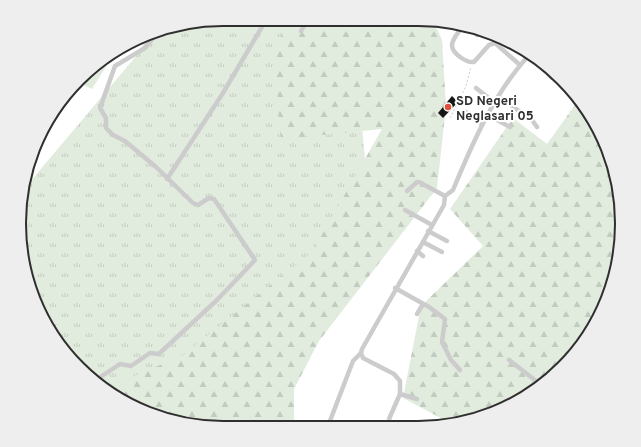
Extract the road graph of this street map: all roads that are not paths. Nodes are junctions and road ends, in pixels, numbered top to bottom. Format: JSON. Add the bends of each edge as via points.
{"nodes":[{"id":1,"x":262,"y":26,"type":"edge"},
{"id":2,"x":304,"y":26,"type":"edge"},
{"id":3,"x":301,"y":31,"type":"dead end"},
{"id":4,"x":460,"y":31,"type":"edge"},
{"id":5,"x":152,"y":39,"type":"edge"},
{"id":6,"x":526,"y":58,"type":"edge"},
{"id":7,"x":520,"y":65,"type":"junction"},
{"id":8,"x":476,"y":88,"type":"dead end"},
{"id":9,"x":499,"y":97,"type":"junction"},
{"id":10,"x":495,"y":103,"type":"junction"},
{"id":11,"x":466,"y":112,"type":"dead end"},
{"id":12,"x":488,"y":115,"type":"junction"},
{"id":13,"x":482,"y":124,"type":"junction"},
{"id":14,"x":510,"y":127,"type":"dead end"},
{"id":15,"x":538,"y":127,"type":"dead end"},
{"id":16,"x":167,"y":179,"type":"junction"},
{"id":17,"x":407,"y":191,"type":"dead end"},
{"id":18,"x":445,"y":196,"type":"junction"},
{"id":19,"x":405,"y":210,"type":"dead end"},
{"id":20,"x":432,"y":225,"type":"junction"},
{"id":21,"x":428,"y":231,"type":"junction"},
{"id":22,"x":448,"y":241,"type":"dead end"},
{"id":23,"x":423,"y":242,"type":"junction"},
{"id":24,"x":417,"y":252,"type":"junction"},
{"id":25,"x":442,"y":252,"type":"dead end"},
{"id":26,"x":423,"y":256,"type":"dead end"},
{"id":27,"x":395,"y":288,"type":"junction"},
{"id":28,"x":423,"y":304,"type":"junction"},
{"id":29,"x":417,"y":314,"type":"dead end"},
{"id":30,"x":361,"y":353,"type":"junction"},
{"id":31,"x":509,"y":360,"type":"dead end"},
{"id":32,"x":460,"y":370,"type":"dead end"},
{"id":33,"x":100,"y":377,"type":"edge"},
{"id":34,"x":537,"y":380,"type":"edge"},
{"id":35,"x":400,"y":394,"type":"junction"},
{"id":36,"x":417,"y":399,"type":"dead end"},
{"id":37,"x":330,"y":421,"type":"edge"},
{"id":38,"x":389,"y":421,"type":"edge"}],
"edges":[{"from":1,"to":16,"type":"street"},
{"from":2,"to":3,"type":"street"},
{"from":4,"to":7,"type":"street","via":[[452,48],[461,57],[473,63],[489,45],[495,43]]},
{"from":5,"to":16,"type":"street","via":[[145,48],[115,66],[100,108],[106,118],[108,130],[114,136],[125,140]]},
{"from":6,"to":7,"type":"street"},
{"from":7,"to":9,"type":"street"},
{"from":8,"to":10,"type":"street"},
{"from":9,"to":10,"type":"street"},
{"from":9,"to":15,"type":"street"},
{"from":10,"to":12,"type":"street"},
{"from":11,"to":13,"type":"street"},
{"from":12,"to":13,"type":"street"},
{"from":12,"to":14,"type":"street"},
{"from":13,"to":18,"type":"street","via":[[453,190]]},
{"from":16,"to":33,"type":"street","via":[[196,204],[210,198],[214,199],[255,260],[217,300],[161,352],[150,353],[131,366],[120,364]]},
{"from":17,"to":18,"type":"street","via":[[419,182]]},
{"from":18,"to":20,"type":"street","via":[[444,205]]},
{"from":19,"to":20,"type":"street"},
{"from":20,"to":21,"type":"street"},
{"from":21,"to":22,"type":"street"},
{"from":21,"to":23,"type":"street"},
{"from":23,"to":24,"type":"street"},
{"from":23,"to":25,"type":"street"},
{"from":24,"to":26,"type":"street"},
{"from":24,"to":27,"type":"street"},
{"from":27,"to":28,"type":"street"},
{"from":27,"to":30,"type":"street"},
{"from":28,"to":29,"type":"street"},
{"from":28,"to":32,"type":"street","via":[[445,319],[442,342],[451,360]]},
{"from":30,"to":35,"type":"street","via":[[369,362],[399,378]]},
{"from":30,"to":37,"type":"street","via":[[353,361]]},
{"from":31,"to":34,"type":"street"},
{"from":35,"to":36,"type":"street"},
{"from":35,"to":38,"type":"street"}]}
